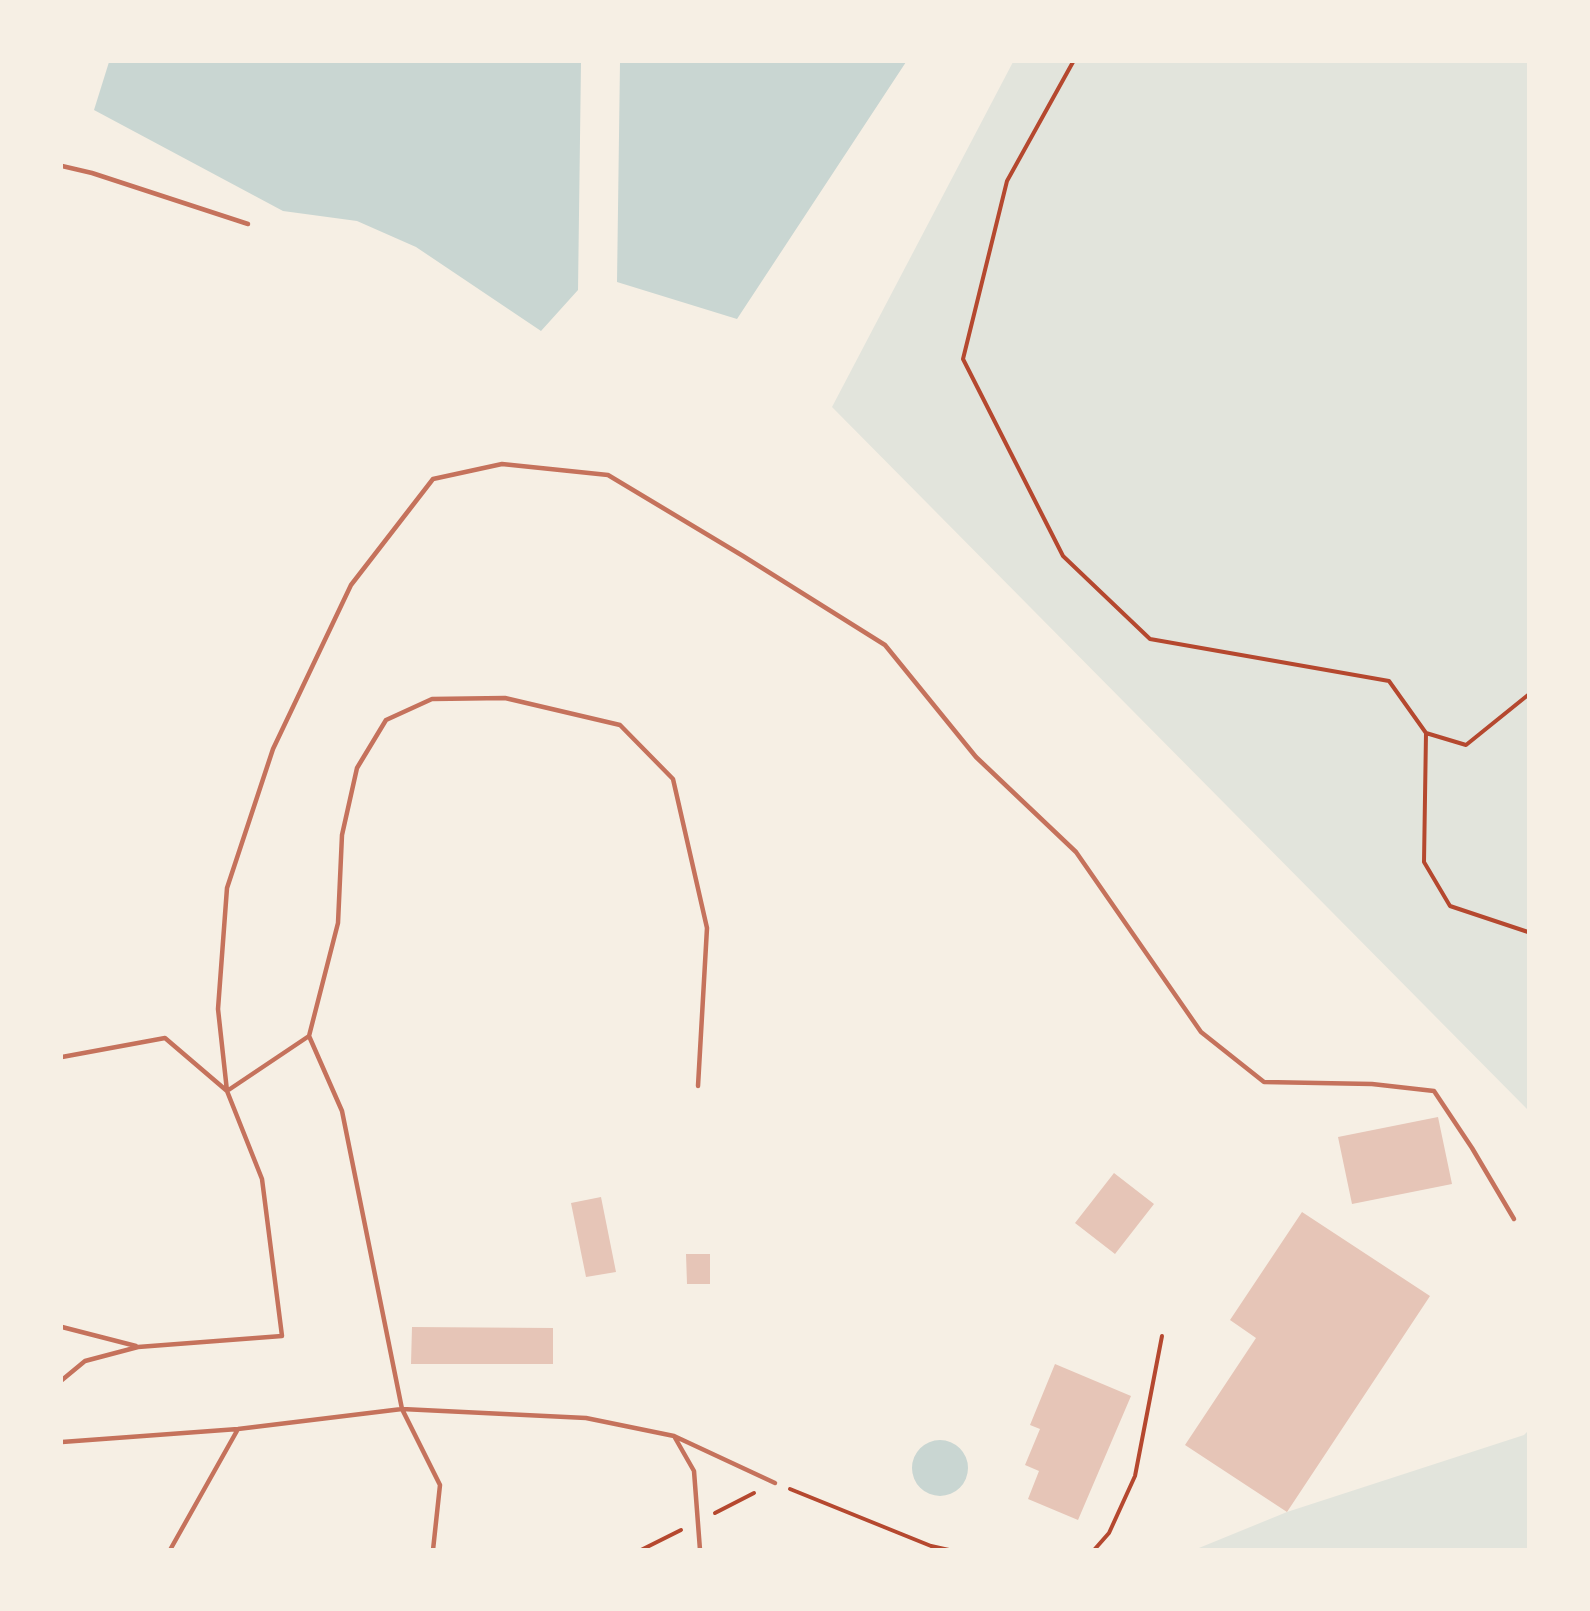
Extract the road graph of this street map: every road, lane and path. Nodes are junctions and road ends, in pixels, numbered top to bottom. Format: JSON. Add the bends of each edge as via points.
{"nodes":[{"id":1,"x":1073,"y":62,"type":"edge"},
{"id":2,"x":62,"y":166,"type":"edge"},
{"id":3,"x":248,"y":224,"type":"dead end"},
{"id":4,"x":1528,"y":695,"type":"edge"},
{"id":5,"x":1426,"y":733,"type":"junction"},
{"id":6,"x":1528,"y":932,"type":"edge"},
{"id":7,"x":309,"y":1036,"type":"junction"},
{"id":8,"x":62,"y":1057,"type":"edge"},
{"id":9,"x":698,"y":1086,"type":"dead end"},
{"id":10,"x":227,"y":1091,"type":"junction"},
{"id":11,"x":1514,"y":1219,"type":"dead end"},
{"id":12,"x":62,"y":1327,"type":"edge"},
{"id":13,"x":1162,"y":1336,"type":"dead end"},
{"id":14,"x":138,"y":1347,"type":"junction"},
{"id":15,"x":62,"y":1380,"type":"edge"},
{"id":16,"x":402,"y":1409,"type":"junction"},
{"id":17,"x":238,"y":1429,"type":"junction"},
{"id":18,"x":674,"y":1436,"type":"junction"},
{"id":19,"x":62,"y":1442,"type":"edge"},
{"id":20,"x":775,"y":1483,"type":"junction"},
{"id":21,"x":698,"y":1521,"type":"junction"},
{"id":22,"x":170,"y":1550,"type":"edge"},
{"id":23,"x":433,"y":1550,"type":"edge"},
{"id":24,"x":641,"y":1550,"type":"edge"},
{"id":25,"x":700,"y":1550,"type":"edge"},
{"id":26,"x":949,"y":1550,"type":"edge"},
{"id":27,"x":1094,"y":1550,"type":"edge"}],
"edges":[{"from":1,"to":5,"type":"path","via":[[1007,181],[963,359],[1063,556],[1150,639],[1389,681]]},
{"from":2,"to":3,"type":"lane"},
{"from":4,"to":5,"type":"path","via":[[1466,745]]},
{"from":5,"to":6,"type":"path","via":[[1424,862],[1450,906]]},
{"from":7,"to":9,"type":"lane","via":[[338,923],[342,835],[357,768],[387,720],[432,699],[505,698],[620,725],[673,779],[706,928]]},
{"from":7,"to":10,"type":"lane"},
{"from":7,"to":16,"type":"lane","via":[[342,1111]]},
{"from":8,"to":10,"type":"lane","via":[[165,1038]]},
{"from":10,"to":11,"type":"lane","via":[[218,1009],[227,888],[273,748],[351,585],[433,479],[502,464],[608,475],[885,645],[976,757],[1076,852],[1201,1032],[1264,1082],[1372,1084],[1434,1091]]},
{"from":10,"to":14,"type":"lane","via":[[262,1179],[282,1336]]},
{"from":12,"to":14,"type":"lane"},
{"from":13,"to":27,"type":"path","via":[[1135,1476],[1109,1533]]},
{"from":14,"to":15,"type":"lane","via":[[85,1360]]},
{"from":16,"to":17,"type":"lane"},
{"from":16,"to":18,"type":"lane","via":[[586,1418]]},
{"from":16,"to":23,"type":"lane","via":[[440,1485]]},
{"from":17,"to":19,"type":"lane"},
{"from":17,"to":22,"type":"lane"},
{"from":18,"to":20,"type":"lane"},
{"from":18,"to":21,"type":"lane","via":[[694,1471]]},
{"from":20,"to":21,"type":"path"},
{"from":20,"to":26,"type":"path"},
{"from":21,"to":24,"type":"path"},
{"from":21,"to":25,"type":"lane"}]}
